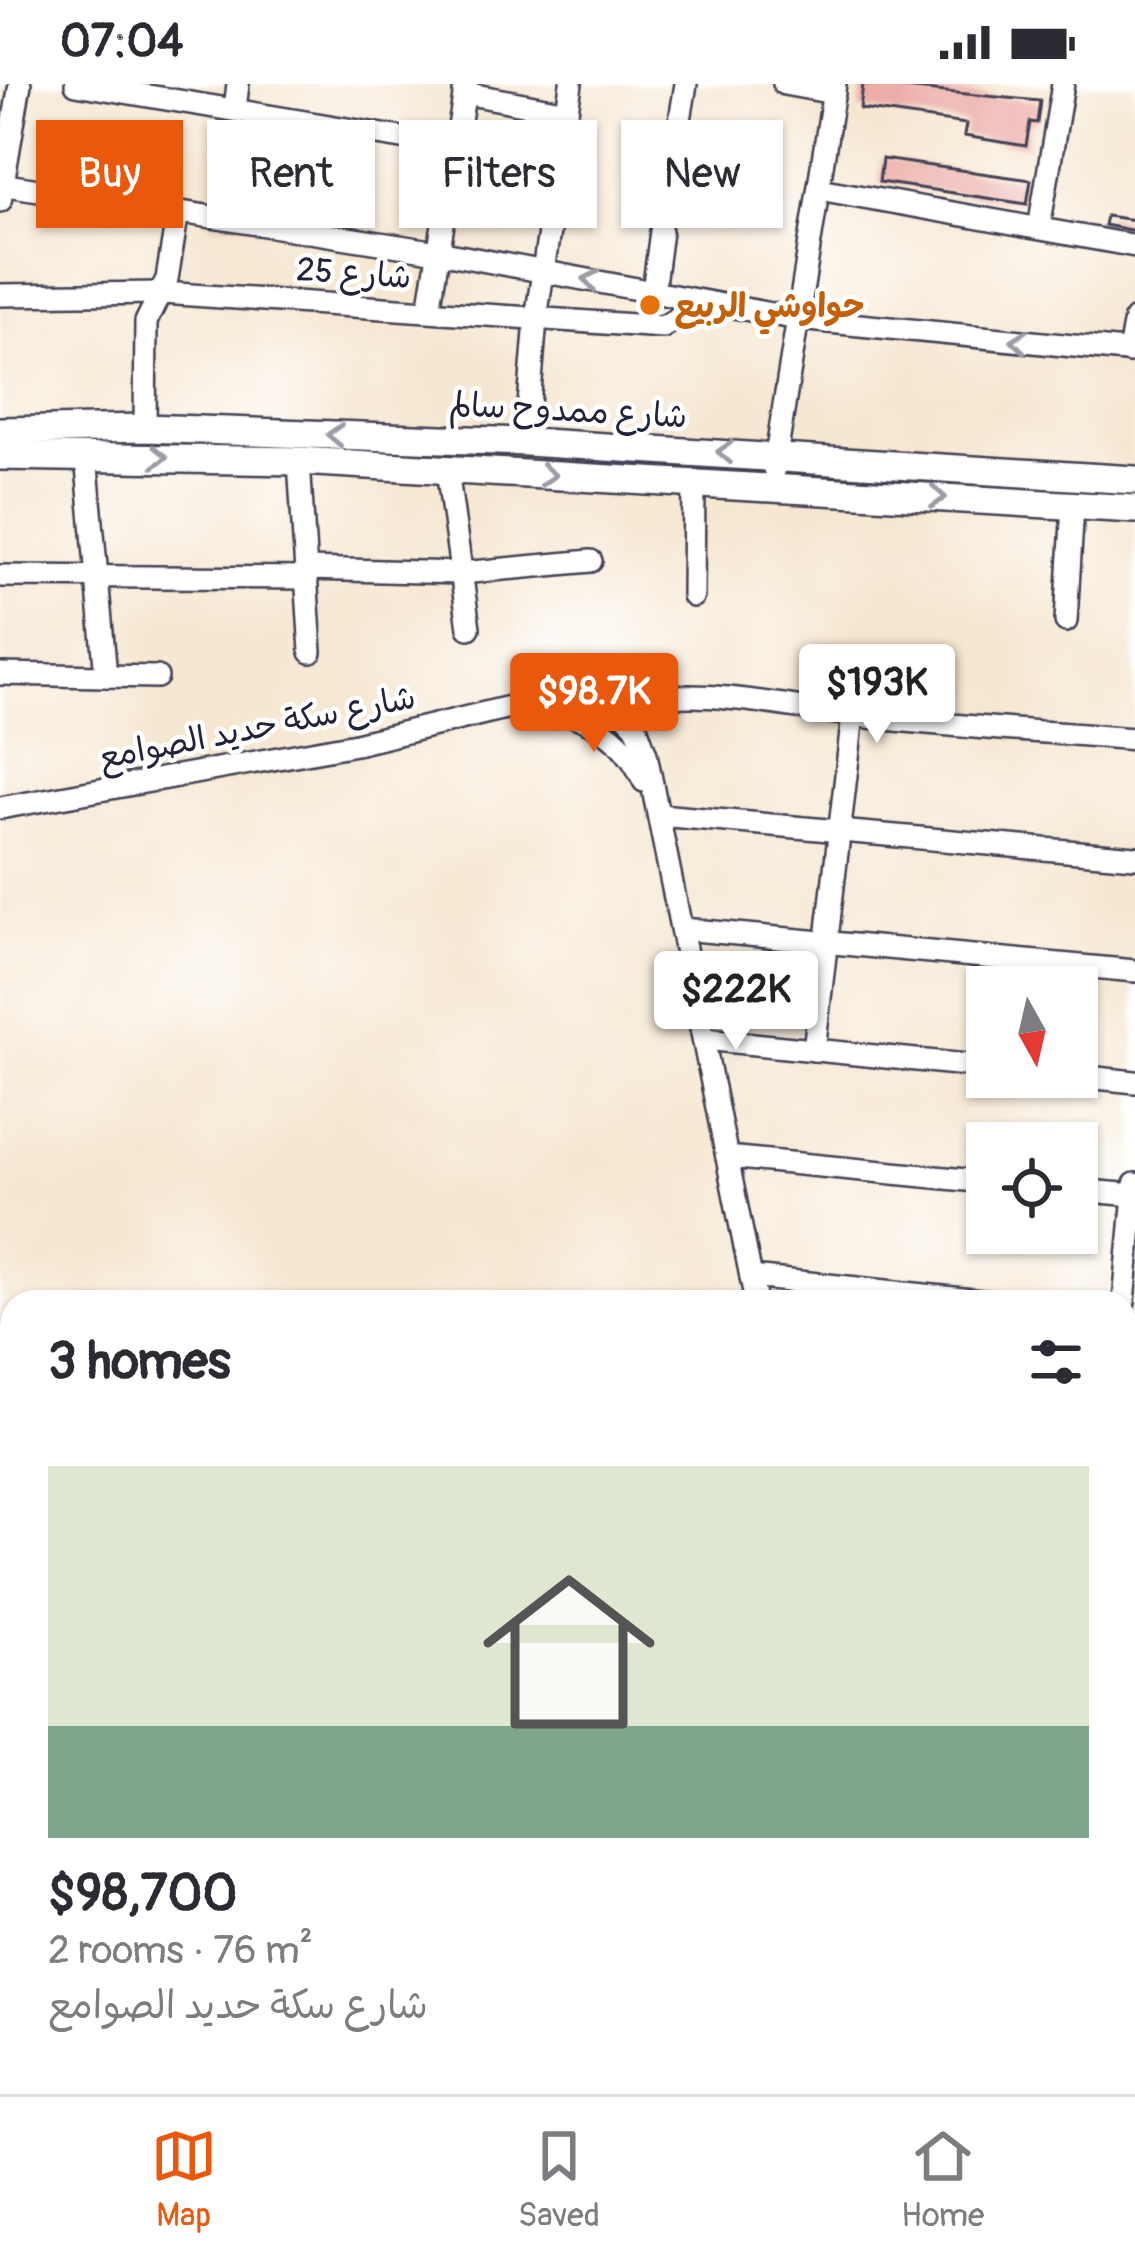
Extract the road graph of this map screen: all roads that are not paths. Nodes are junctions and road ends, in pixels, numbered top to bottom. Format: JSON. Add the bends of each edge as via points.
{"nodes":[{"id":1,"x":20,"y":84,"type":"edge"},
{"id":2,"x":76,"y":84,"type":"edge"},
{"id":3,"x":238,"y":84,"type":"edge"},
{"id":4,"x":571,"y":84,"type":"edge"},
{"id":5,"x":686,"y":84,"type":"edge"},
{"id":6,"x":784,"y":84,"type":"edge"},
{"id":7,"x":1063,"y":84,"type":"edge"},
{"id":8,"x":834,"y":88,"type":"edge"},
{"id":9,"x":465,"y":89,"type":"edge"},
{"id":10,"x":235,"y":109,"type":"junction"},
{"id":11,"x":567,"y":112,"type":"junction"},
{"id":12,"x":460,"y":120,"type":"edge"},
{"id":13,"x":680,"y":120,"type":"edge"},
{"id":14,"x":399,"y":137,"type":"edge"},
{"id":15,"x":819,"y":189,"type":"junction"},
{"id":16,"x":1,"y":190,"type":"edge"},
{"id":17,"x":36,"y":194,"type":"edge"},
{"id":18,"x":183,"y":212,"type":"edge"},
{"id":19,"x":175,"y":228,"type":"edge"},
{"id":20,"x":442,"y":228,"type":"edge"},
{"id":21,"x":1039,"y":228,"type":"junction"},
{"id":22,"x":661,"y":231,"type":"dead end"},
{"id":23,"x":1135,"y":246,"type":"edge"},
{"id":24,"x":438,"y":252,"type":"junction"},
{"id":25,"x":544,"y":271,"type":"junction"},
{"id":26,"x":653,"y":292,"type":"junction"},
{"id":27,"x":162,"y":293,"type":"junction"},
{"id":28,"x":0,"y":295,"type":"edge"},
{"id":29,"x":685,"y":298,"type":"junction"},
{"id":30,"x":429,"y":310,"type":"junction"},
{"id":31,"x":536,"y":319,"type":"junction"},
{"id":32,"x":798,"y":319,"type":"junction"},
{"id":33,"x":1135,"y":319,"type":"edge"},
{"id":34,"x":1132,"y":352,"type":"edge"},
{"id":35,"x":145,"y":428,"type":"junction"},
{"id":36,"x":2,"y":433,"type":"edge"},
{"id":37,"x":526,"y":442,"type":"junction"},
{"id":38,"x":776,"y":455,"type":"junction"},
{"id":39,"x":86,"y":456,"type":"junction"},
{"id":40,"x":298,"y":460,"type":"junction"},
{"id":41,"x":447,"y":470,"type":"junction"},
{"id":42,"x":1043,"y":472,"type":"junction"},
{"id":43,"x":1135,"y":480,"type":"edge"},
{"id":44,"x":694,"y":483,"type":"junction"},
{"id":45,"x":772,"y":487,"type":"junction"},
{"id":46,"x":1040,"y":503,"type":"junction"},
{"id":47,"x":1073,"y":505,"type":"junction"},
{"id":48,"x":1135,"y":509,"type":"edge"},
{"id":49,"x":591,"y":562,"type":"dead end"},
{"id":50,"x":306,"y":573,"type":"junction"},
{"id":51,"x":461,"y":573,"type":"junction"},
{"id":52,"x":0,"y":576,"type":"edge"},
{"id":53,"x":98,"y":576,"type":"junction"},
{"id":54,"x":693,"y":596,"type":"dead end"},
{"id":55,"x":1066,"y":621,"type":"dead end"},
{"id":56,"x":469,"y":628,"type":"dead end"},
{"id":57,"x":311,"y":652,"type":"dead end"},
{"id":58,"x":0,"y":674,"type":"edge"},
{"id":59,"x":106,"y":676,"type":"junction"},
{"id":60,"x":157,"y":677,"type":"dead end"},
{"id":61,"x":524,"y":701,"type":"junction"},
{"id":62,"x":616,"y":705,"type":"junction"},
{"id":63,"x":853,"y":715,"type":"junction"},
{"id":64,"x":1135,"y":740,"type":"edge"},
{"id":65,"x":0,"y":808,"type":"edge"},
{"id":66,"x":659,"y":815,"type":"junction"},
{"id":67,"x":839,"y":831,"type":"junction"},
{"id":68,"x":1135,"y":857,"type":"edge"},
{"id":69,"x":682,"y":929,"type":"junction"},
{"id":70,"x":826,"y":942,"type":"junction"},
{"id":71,"x":1135,"y":971,"type":"edge"},
{"id":72,"x":704,"y":1039,"type":"junction"},
{"id":73,"x":814,"y":1050,"type":"junction"},
{"id":74,"x":966,"y":1065,"type":"edge"},
{"id":75,"x":1098,"y":1078,"type":"edge"},
{"id":76,"x":1135,"y":1082,"type":"edge"},
{"id":77,"x":728,"y":1157,"type":"junction"},
{"id":78,"x":966,"y":1180,"type":"edge"},
{"id":79,"x":1135,"y":1184,"type":"edge"},
{"id":80,"x":1098,"y":1192,"type":"edge"},
{"id":81,"x":1134,"y":1196,"type":"edge"},
{"id":82,"x":752,"y":1277,"type":"junction"},
{"id":83,"x":754,"y":1290,"type":"edge"},
{"id":84,"x":877,"y":1290,"type":"edge"},
{"id":85,"x":1125,"y":1290,"type":"edge"}],
"edges":[{"from":1,"to":16,"type":"street"},
{"from":2,"to":10,"type":"street"},
{"from":3,"to":10,"type":"street"},
{"from":4,"to":11,"type":"street"},
{"from":5,"to":13,"type":"street"},
{"from":6,"to":8,"type":"street"},
{"from":7,"to":21,"type":"street"},
{"from":8,"to":15,"type":"street"},
{"from":9,"to":11,"type":"street"},
{"from":9,"to":12,"type":"street"},
{"from":10,"to":14,"type":"street"},
{"from":11,"to":25,"type":"street"},
{"from":15,"to":21,"type":"street"},
{"from":15,"to":32,"type":"street"},
{"from":16,"to":17,"type":"street"},
{"from":18,"to":24,"type":"street"},
{"from":19,"to":27,"type":"street"},
{"from":20,"to":24,"type":"street"},
{"from":21,"to":23,"type":"street"},
{"from":22,"to":26,"type":"street"},
{"from":24,"to":25,"type":"street"},
{"from":24,"to":30,"type":"street"},
{"from":26,"to":25,"type":"street","one_way":true},
{"from":25,"to":31,"type":"street"},
{"from":26,"to":29,"type":"street"},
{"from":27,"to":28,"type":"street","name":"شارع 25"},
{"from":27,"to":30,"type":"street","name":"شارع 25"},
{"from":27,"to":35,"type":"street","via":[[146,322]]},
{"from":29,"to":31,"type":"street","name":"شارع 25","via":[[681,316],[663,327]]},
{"from":29,"to":32,"type":"street"},
{"from":30,"to":31,"type":"street","name":"شارع 25"},
{"from":31,"to":37,"type":"street"},
{"from":34,"to":32,"type":"street","one_way":true},
{"from":32,"to":38,"type":"street"},
{"from":33,"to":34,"type":"street"},
{"from":35,"to":36,"type":"main road","name":"شارع ممدوح سالم"},
{"from":37,"to":35,"type":"main road","name":"شارع ممدوح سالم","one_way":true},
{"from":36,"to":39,"type":"main road","name":"شارع ممدوح سالم"},
{"from":38,"to":37,"type":"main road","name":"شارع ممدوح سالم","one_way":true},
{"from":38,"to":42,"type":"main road","name":"شارع ممدوح سالم"},
{"from":38,"to":45,"type":"street"},
{"from":39,"to":40,"type":"main road","name":"شارع ممدوح سالم","one_way":true},
{"from":39,"to":53,"type":"street"},
{"from":40,"to":41,"type":"main road","name":"شارع ممدوح سالم"},
{"from":40,"to":50,"type":"street"},
{"from":41,"to":44,"type":"main road","name":"شارع ممدوح سالم","one_way":true},
{"from":41,"to":51,"type":"street"},
{"from":42,"to":43,"type":"main road","name":"شارع ممدوح سالم"},
{"from":42,"to":46,"type":"main road"},
{"from":44,"to":45,"type":"main road","name":"شارع ممدوح سالم"},
{"from":44,"to":54,"type":"street"},
{"from":45,"to":46,"type":"main road","name":"شارع ممدوح سالم","one_way":true},
{"from":46,"to":47,"type":"main road","name":"شارع ممدوح سالم"},
{"from":47,"to":48,"type":"main road","name":"شارع ممدوح سالم"},
{"from":47,"to":55,"type":"street"},
{"from":49,"to":51,"type":"street"},
{"from":50,"to":51,"type":"street"},
{"from":50,"to":53,"type":"street"},
{"from":50,"to":57,"type":"street"},
{"from":51,"to":56,"type":"street"},
{"from":52,"to":53,"type":"street"},
{"from":53,"to":59,"type":"street"},
{"from":58,"to":59,"type":"street"},
{"from":59,"to":60,"type":"street"},
{"from":61,"to":62,"type":"street","name":"شارع سكة حديد الصوامع","via":[[572,692]]},
{"from":61,"to":65,"type":"street","name":"شارع سكة حديد الصوامع","via":[[356,744]]},
{"from":61,"to":66,"type":"street","via":[[598,723],[620,739]]},
{"from":62,"to":63,"type":"street","name":"شارع سكة حديد الصوامع","via":[[703,694]]},
{"from":62,"to":66,"type":"street","via":[[643,740]]},
{"from":63,"to":64,"type":"street","name":"شارع سكة حديد الصوامع"},
{"from":63,"to":67,"type":"street"},
{"from":66,"to":67,"type":"street"},
{"from":66,"to":69,"type":"street"},
{"from":67,"to":68,"type":"street"},
{"from":67,"to":70,"type":"street"},
{"from":69,"to":70,"type":"street"},
{"from":69,"to":72,"type":"street"},
{"from":70,"to":71,"type":"street"},
{"from":70,"to":73,"type":"street"},
{"from":72,"to":73,"type":"street"},
{"from":72,"to":77,"type":"street"},
{"from":73,"to":74,"type":"street"},
{"from":75,"to":76,"type":"street"},
{"from":77,"to":78,"type":"street"},
{"from":77,"to":82,"type":"street"},
{"from":79,"to":81,"type":"street"},
{"from":80,"to":81,"type":"street"},
{"from":81,"to":85,"type":"street"},
{"from":82,"to":83,"type":"street"},
{"from":82,"to":84,"type":"street"}]}
